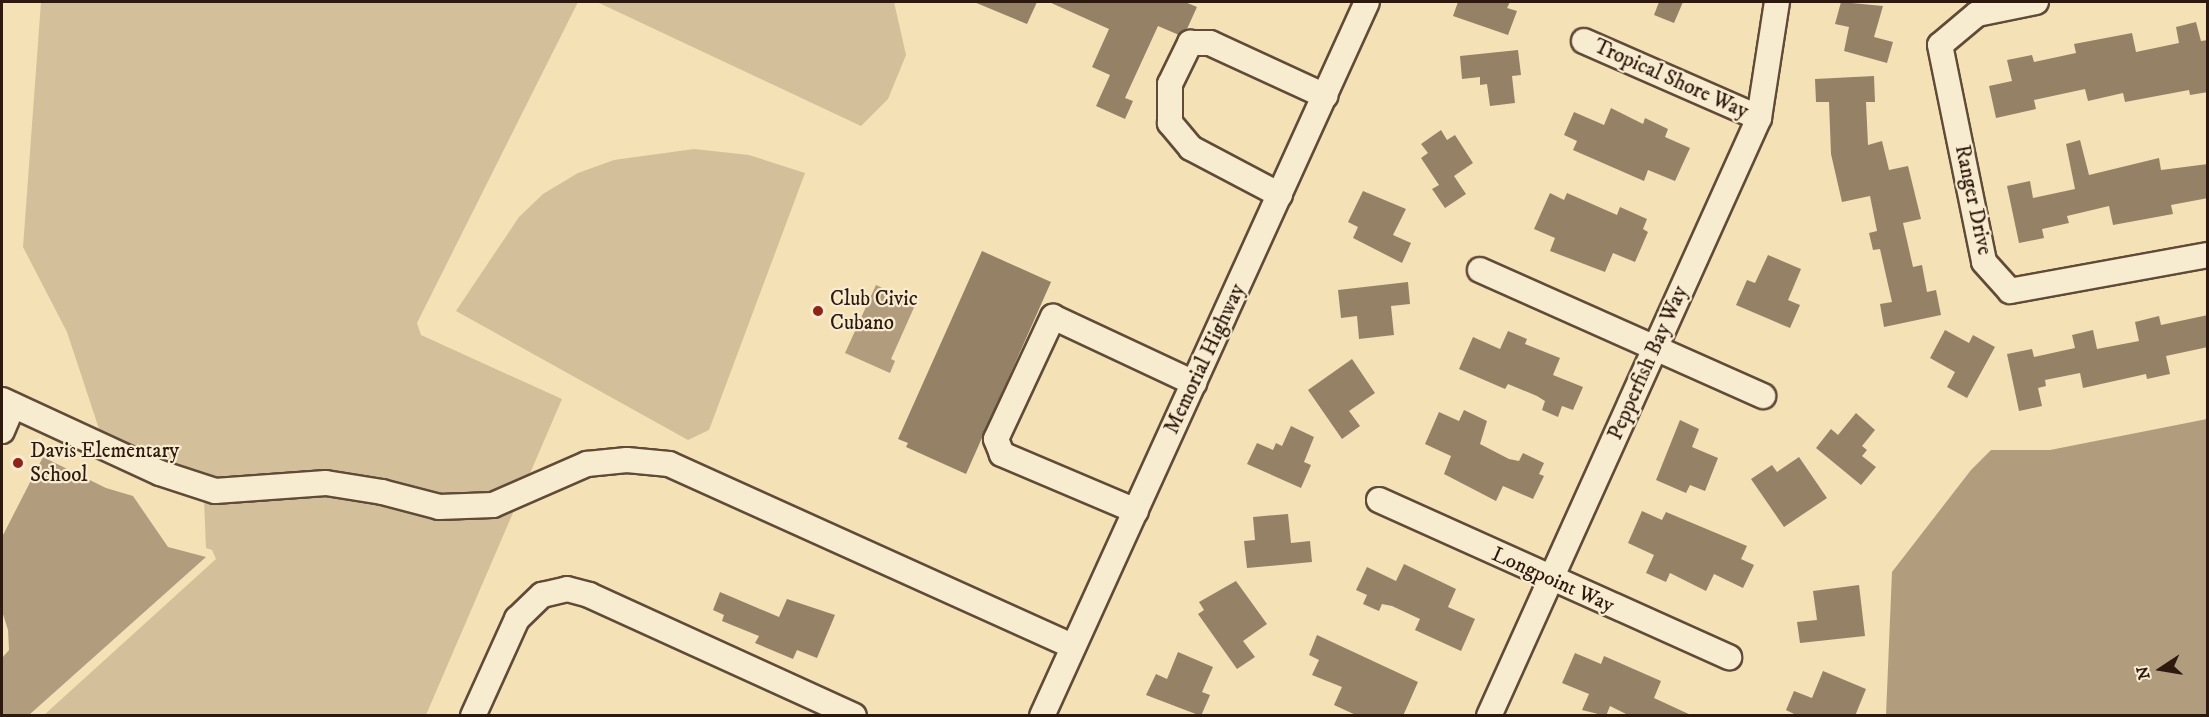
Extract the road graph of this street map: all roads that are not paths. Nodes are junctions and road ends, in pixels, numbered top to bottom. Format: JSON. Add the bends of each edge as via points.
{"nodes":[{"id":1,"x":1367,"y":2,"type":"edge"},
{"id":2,"x":1777,"y":2,"type":"edge"},
{"id":3,"x":2036,"y":2,"type":"edge"},
{"id":4,"x":1584,"y":41,"type":"dead end"},
{"id":5,"x":1325,"y":96,"type":"junction"},
{"id":6,"x":1759,"y":118,"type":"junction"},
{"id":7,"x":1280,"y":195,"type":"junction"},
{"id":8,"x":2208,"y":255,"type":"edge"},
{"id":9,"x":1480,"y":270,"type":"dead end"},
{"id":10,"x":1655,"y":350,"type":"junction"},
{"id":11,"x":1194,"y":383,"type":"junction"},
{"id":12,"x":1762,"y":396,"type":"dead end"},
{"id":13,"x":7,"y":403,"type":"edge"},
{"id":14,"x":2,"y":431,"type":"edge"},
{"id":15,"x":1379,"y":500,"type":"dead end"},
{"id":16,"x":1136,"y":511,"type":"junction"},
{"id":17,"x":1551,"y":580,"type":"junction"},
{"id":18,"x":1072,"y":646,"type":"junction"},
{"id":19,"x":1729,"y":657,"type":"dead end"},
{"id":20,"x":473,"y":716,"type":"edge"},
{"id":21,"x":854,"y":716,"type":"edge"},
{"id":22,"x":1042,"y":716,"type":"edge"},
{"id":23,"x":1489,"y":716,"type":"edge"}],
"edges":[{"from":1,"to":5,"type":"street","name":"Memorial Highway"},
{"from":2,"to":6,"type":"street","name":"Pepperfish Bay Way"},
{"from":3,"to":8,"type":"street","name":"Ranger Drive","via":[[1977,14],[1940,45],[1984,261],[2010,291]]},
{"from":4,"to":6,"type":"street","name":"Tropical Shore Way"},
{"from":5,"to":7,"type":"street","name":"Memorial Highway"},
{"from":5,"to":7,"type":"street","via":[[1210,43],[1190,43],[1170,84],[1170,123],[1191,148]]},
{"from":6,"to":10,"type":"street","name":"Pepperfish Bay Way"},
{"from":7,"to":11,"type":"street","name":"Memorial Highway"},
{"from":9,"to":10,"type":"street"},
{"from":10,"to":12,"type":"street"},
{"from":10,"to":17,"type":"street","name":"Pepperfish Bay Way"},
{"from":11,"to":16,"type":"street","name":"Memorial Highway"},
{"from":11,"to":16,"type":"street","via":[[1053,317],[996,439],[1002,454]]},
{"from":13,"to":14,"type":"street"},
{"from":13,"to":18,"type":"street","via":[[160,473],[215,491],[326,483],[439,507],[493,505],[587,464],[627,460],[669,464]]},
{"from":15,"to":17,"type":"street","name":"Longpoint Way"},
{"from":16,"to":18,"type":"street","name":"Memorial Highway"},
{"from":17,"to":19,"type":"street","name":"Longpoint Way"},
{"from":17,"to":23,"type":"street","name":"Pepperfish Bay Way"},
{"from":18,"to":22,"type":"street","name":"Memorial Highway"},
{"from":20,"to":21,"type":"street","via":[[517,619],[542,595],[567,590],[589,595]]}]}
